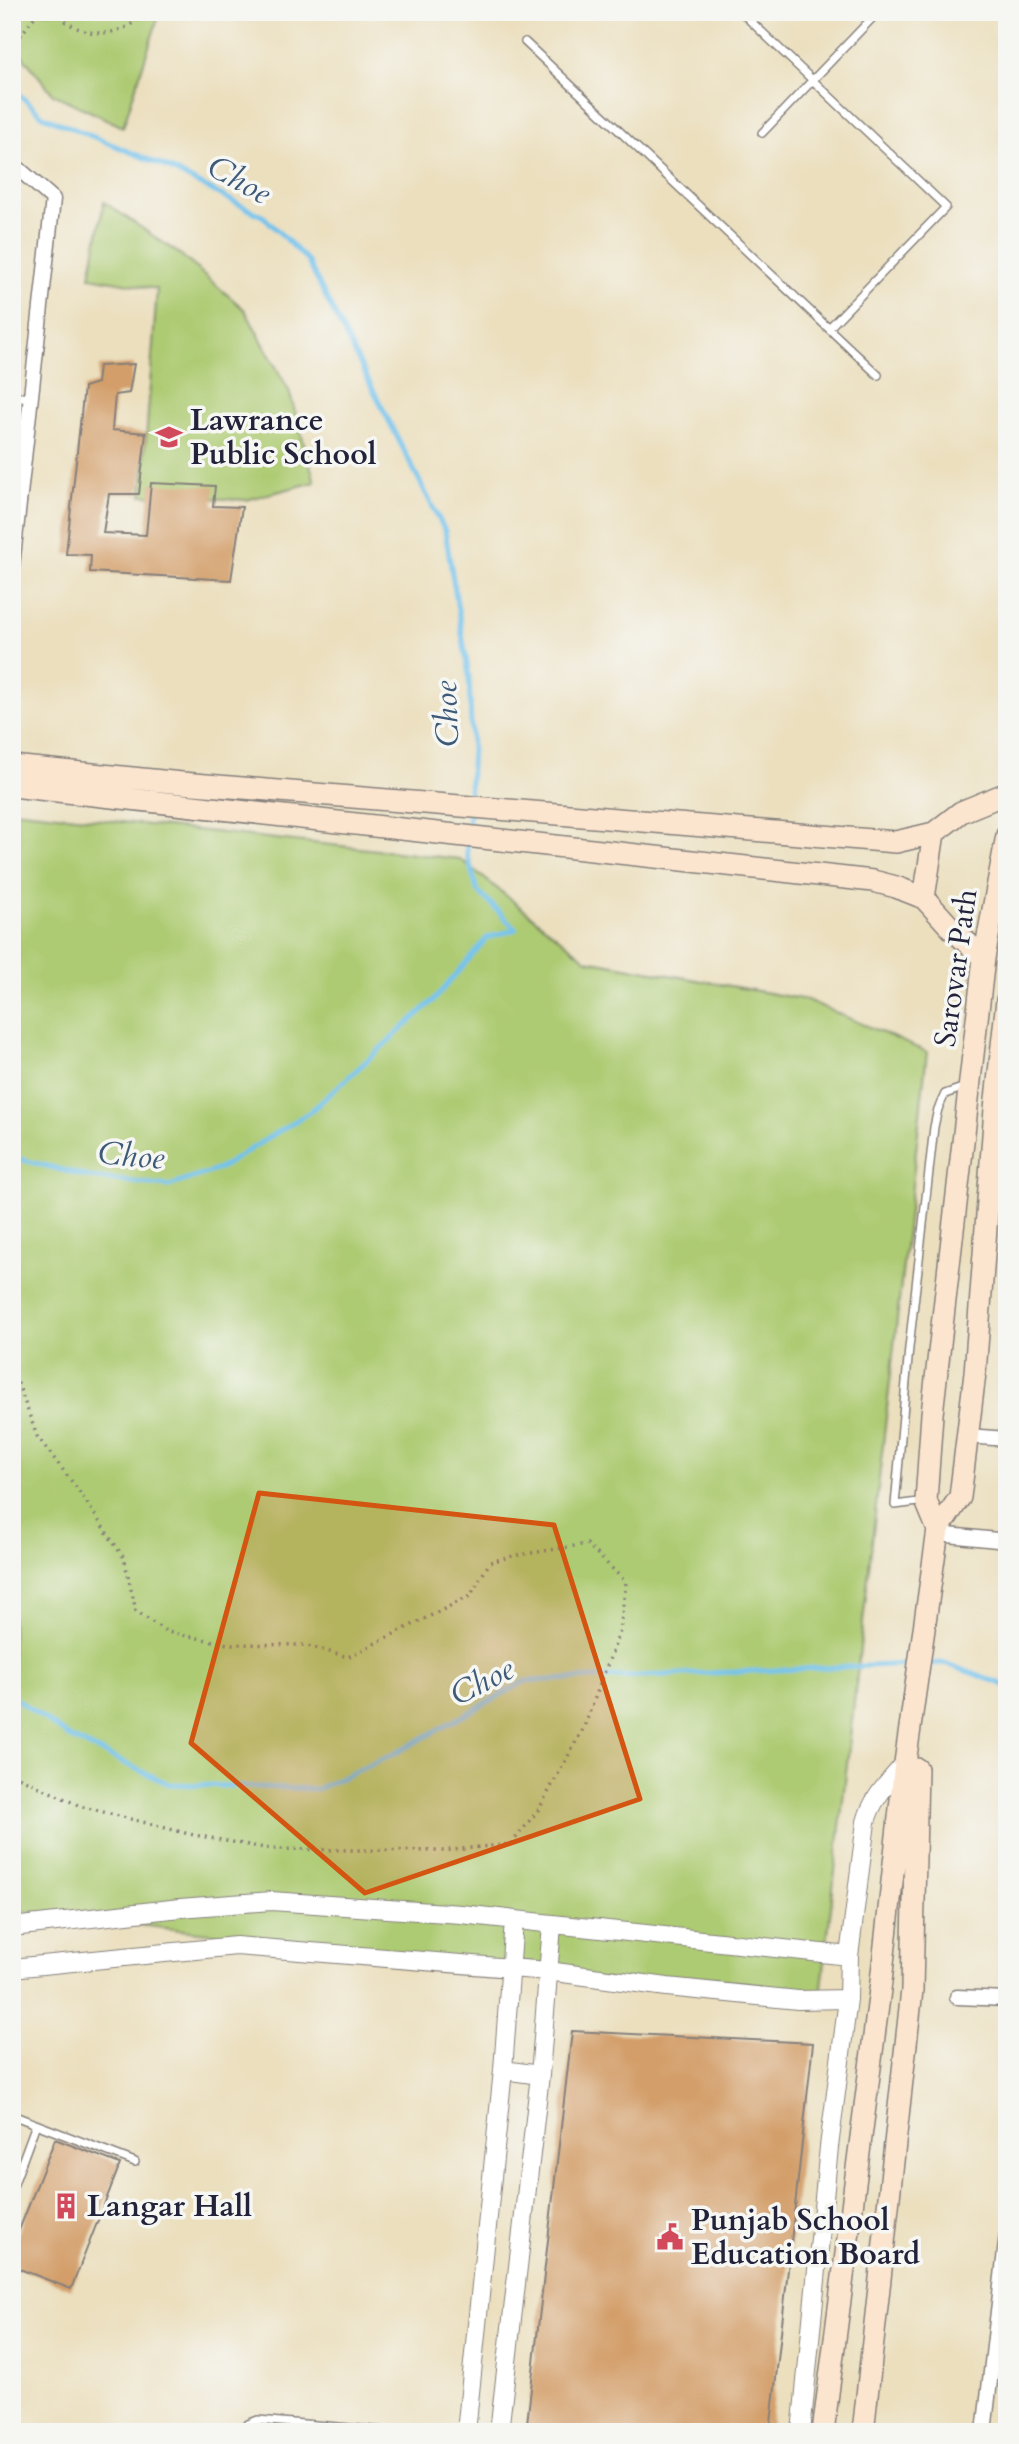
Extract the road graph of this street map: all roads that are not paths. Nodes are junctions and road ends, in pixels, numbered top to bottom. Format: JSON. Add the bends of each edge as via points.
{"nodes":[{"id":1,"x":741,"y":12,"type":"edge"},
{"id":2,"x":878,"y":12,"type":"edge"},
{"id":3,"x":525,"y":42,"type":"dead end"},
{"id":4,"x":813,"y":81,"type":"junction"},
{"id":5,"x":762,"y":133,"type":"dead end"},
{"id":6,"x":12,"y":163,"type":"edge"},
{"id":7,"x":829,"y":328,"type":"junction"},
{"id":8,"x":878,"y":375,"type":"dead end"},
{"id":9,"x":12,"y":396,"type":"edge"},
{"id":10,"x":31,"y":398,"type":"junction"},
{"id":11,"x":12,"y":566,"type":"edge"},
{"id":12,"x":12,"y":766,"type":"edge"},
{"id":13,"x":12,"y":786,"type":"edge"},
{"id":14,"x":267,"y":789,"type":"junction"},
{"id":15,"x":1007,"y":793,"type":"edge"},
{"id":16,"x":511,"y":810,"type":"junction"},
{"id":17,"x":265,"y":814,"type":"junction"},
{"id":18,"x":934,"y":833,"type":"junction"},
{"id":19,"x":1007,"y":835,"type":"edge"},
{"id":20,"x":508,"y":841,"type":"junction"},
{"id":21,"x":924,"y":898,"type":"junction"},
{"id":22,"x":984,"y":958,"type":"junction"},
{"id":23,"x":1007,"y":1000,"type":"edge"},
{"id":24,"x":970,"y":1085,"type":"junction"},
{"id":25,"x":967,"y":1436,"type":"junction"},
{"id":26,"x":1007,"y":1439,"type":"edge"},
{"id":27,"x":926,"y":1501,"type":"junction"},
{"id":28,"x":938,"y":1532,"type":"junction"},
{"id":29,"x":1007,"y":1541,"type":"edge"},
{"id":30,"x":906,"y":1754,"type":"junction"},
{"id":31,"x":514,"y":1920,"type":"junction"},
{"id":32,"x":552,"y":1925,"type":"junction"},
{"id":33,"x":12,"y":1927,"type":"edge"},
{"id":34,"x":849,"y":1956,"type":"junction"},
{"id":35,"x":12,"y":1968,"type":"edge"},
{"id":36,"x":511,"y":1968,"type":"junction"},
{"id":37,"x":548,"y":1971,"type":"junction"},
{"id":38,"x":957,"y":1997,"type":"dead end"},
{"id":39,"x":848,"y":1999,"type":"junction"},
{"id":40,"x":1007,"y":1999,"type":"edge"},
{"id":41,"x":503,"y":2070,"type":"junction"},
{"id":42,"x":540,"y":2075,"type":"junction"},
{"id":43,"x":12,"y":2115,"type":"edge"},
{"id":44,"x":36,"y":2124,"type":"junction"},
{"id":45,"x":135,"y":2162,"type":"dead end"},
{"id":46,"x":12,"y":2189,"type":"edge"},
{"id":47,"x":1007,"y":2234,"type":"edge"},
{"id":48,"x":480,"y":2308,"type":"junction"},
{"id":49,"x":512,"y":2311,"type":"junction"},
{"id":50,"x":244,"y":2432,"type":"edge"},
{"id":51,"x":395,"y":2432,"type":"edge"},
{"id":52,"x":466,"y":2432,"type":"edge"},
{"id":53,"x":499,"y":2432,"type":"edge"},
{"id":54,"x":800,"y":2432,"type":"edge"},
{"id":55,"x":823,"y":2432,"type":"edge"},
{"id":56,"x":863,"y":2432,"type":"edge"},
{"id":57,"x":984,"y":2432,"type":"edge"}],
"edges":[{"from":1,"to":4,"type":"lane"},
{"from":2,"to":4,"type":"lane"},
{"from":3,"to":7,"type":"lane"},
{"from":4,"to":5,"type":"lane"},
{"from":4,"to":7,"type":"lane","via":[[946,207]]},
{"from":6,"to":10,"type":"street","via":[[53,200]]},
{"from":7,"to":8,"type":"lane"},
{"from":9,"to":10,"type":"lane"},
{"from":10,"to":11,"type":"street"},
{"from":12,"to":14,"type":"main road"},
{"from":13,"to":17,"type":"main road"},
{"from":14,"to":16,"type":"main road"},
{"from":14,"to":17,"type":"main road"},
{"from":15,"to":18,"type":"main road","via":[[961,812]]},
{"from":16,"to":18,"type":"main road","via":[[896,842]]},
{"from":16,"to":20,"type":"main road"},
{"from":17,"to":20,"type":"main road"},
{"from":18,"to":21,"type":"main road"},
{"from":19,"to":22,"type":"main road","name":"Sarovar Path"},
{"from":20,"to":21,"type":"main road","via":[[873,881]]},
{"from":21,"to":22,"type":"main road"},
{"from":22,"to":24,"type":"main road","name":"Sarovar Path"},
{"from":23,"to":25,"type":"main road"},
{"from":24,"to":27,"type":"main road","name":"Sarovar Path"},
{"from":24,"to":27,"type":"lane","via":[[945,1094],[938,1109],[909,1348],[895,1505]]},
{"from":25,"to":26,"type":"street"},
{"from":25,"to":28,"type":"main road","via":[[960,1497]]},
{"from":27,"to":28,"type":"main road"},
{"from":28,"to":29,"type":"street"},
{"from":28,"to":30,"type":"main road"},
{"from":30,"to":34,"type":"street","via":[[870,1807]]},
{"from":30,"to":55,"type":"main road"},
{"from":30,"to":56,"type":"main road","via":[[917,1760],[912,1990]]},
{"from":31,"to":32,"type":"street"},
{"from":31,"to":33,"type":"street","via":[[271,1901]]},
{"from":31,"to":36,"type":"street"},
{"from":32,"to":34,"type":"street"},
{"from":32,"to":37,"type":"street"},
{"from":34,"to":39,"type":"street"},
{"from":35,"to":36,"type":"street","via":[[236,1946]]},
{"from":36,"to":37,"type":"street"},
{"from":36,"to":41,"type":"street"},
{"from":37,"to":39,"type":"street","via":[[798,2000]]},
{"from":37,"to":42,"type":"street"},
{"from":38,"to":40,"type":"street"},
{"from":39,"to":54,"type":"street"},
{"from":41,"to":42,"type":"street"},
{"from":41,"to":48,"type":"street"},
{"from":42,"to":49,"type":"street"},
{"from":43,"to":44,"type":"lane"},
{"from":44,"to":45,"type":"lane"},
{"from":44,"to":46,"type":"lane"},
{"from":47,"to":57,"type":"street"},
{"from":48,"to":49,"type":"street"},
{"from":48,"to":52,"type":"street"},
{"from":49,"to":53,"type":"street"},
{"from":50,"to":51,"type":"lane","via":[[258,2420]]}]}
